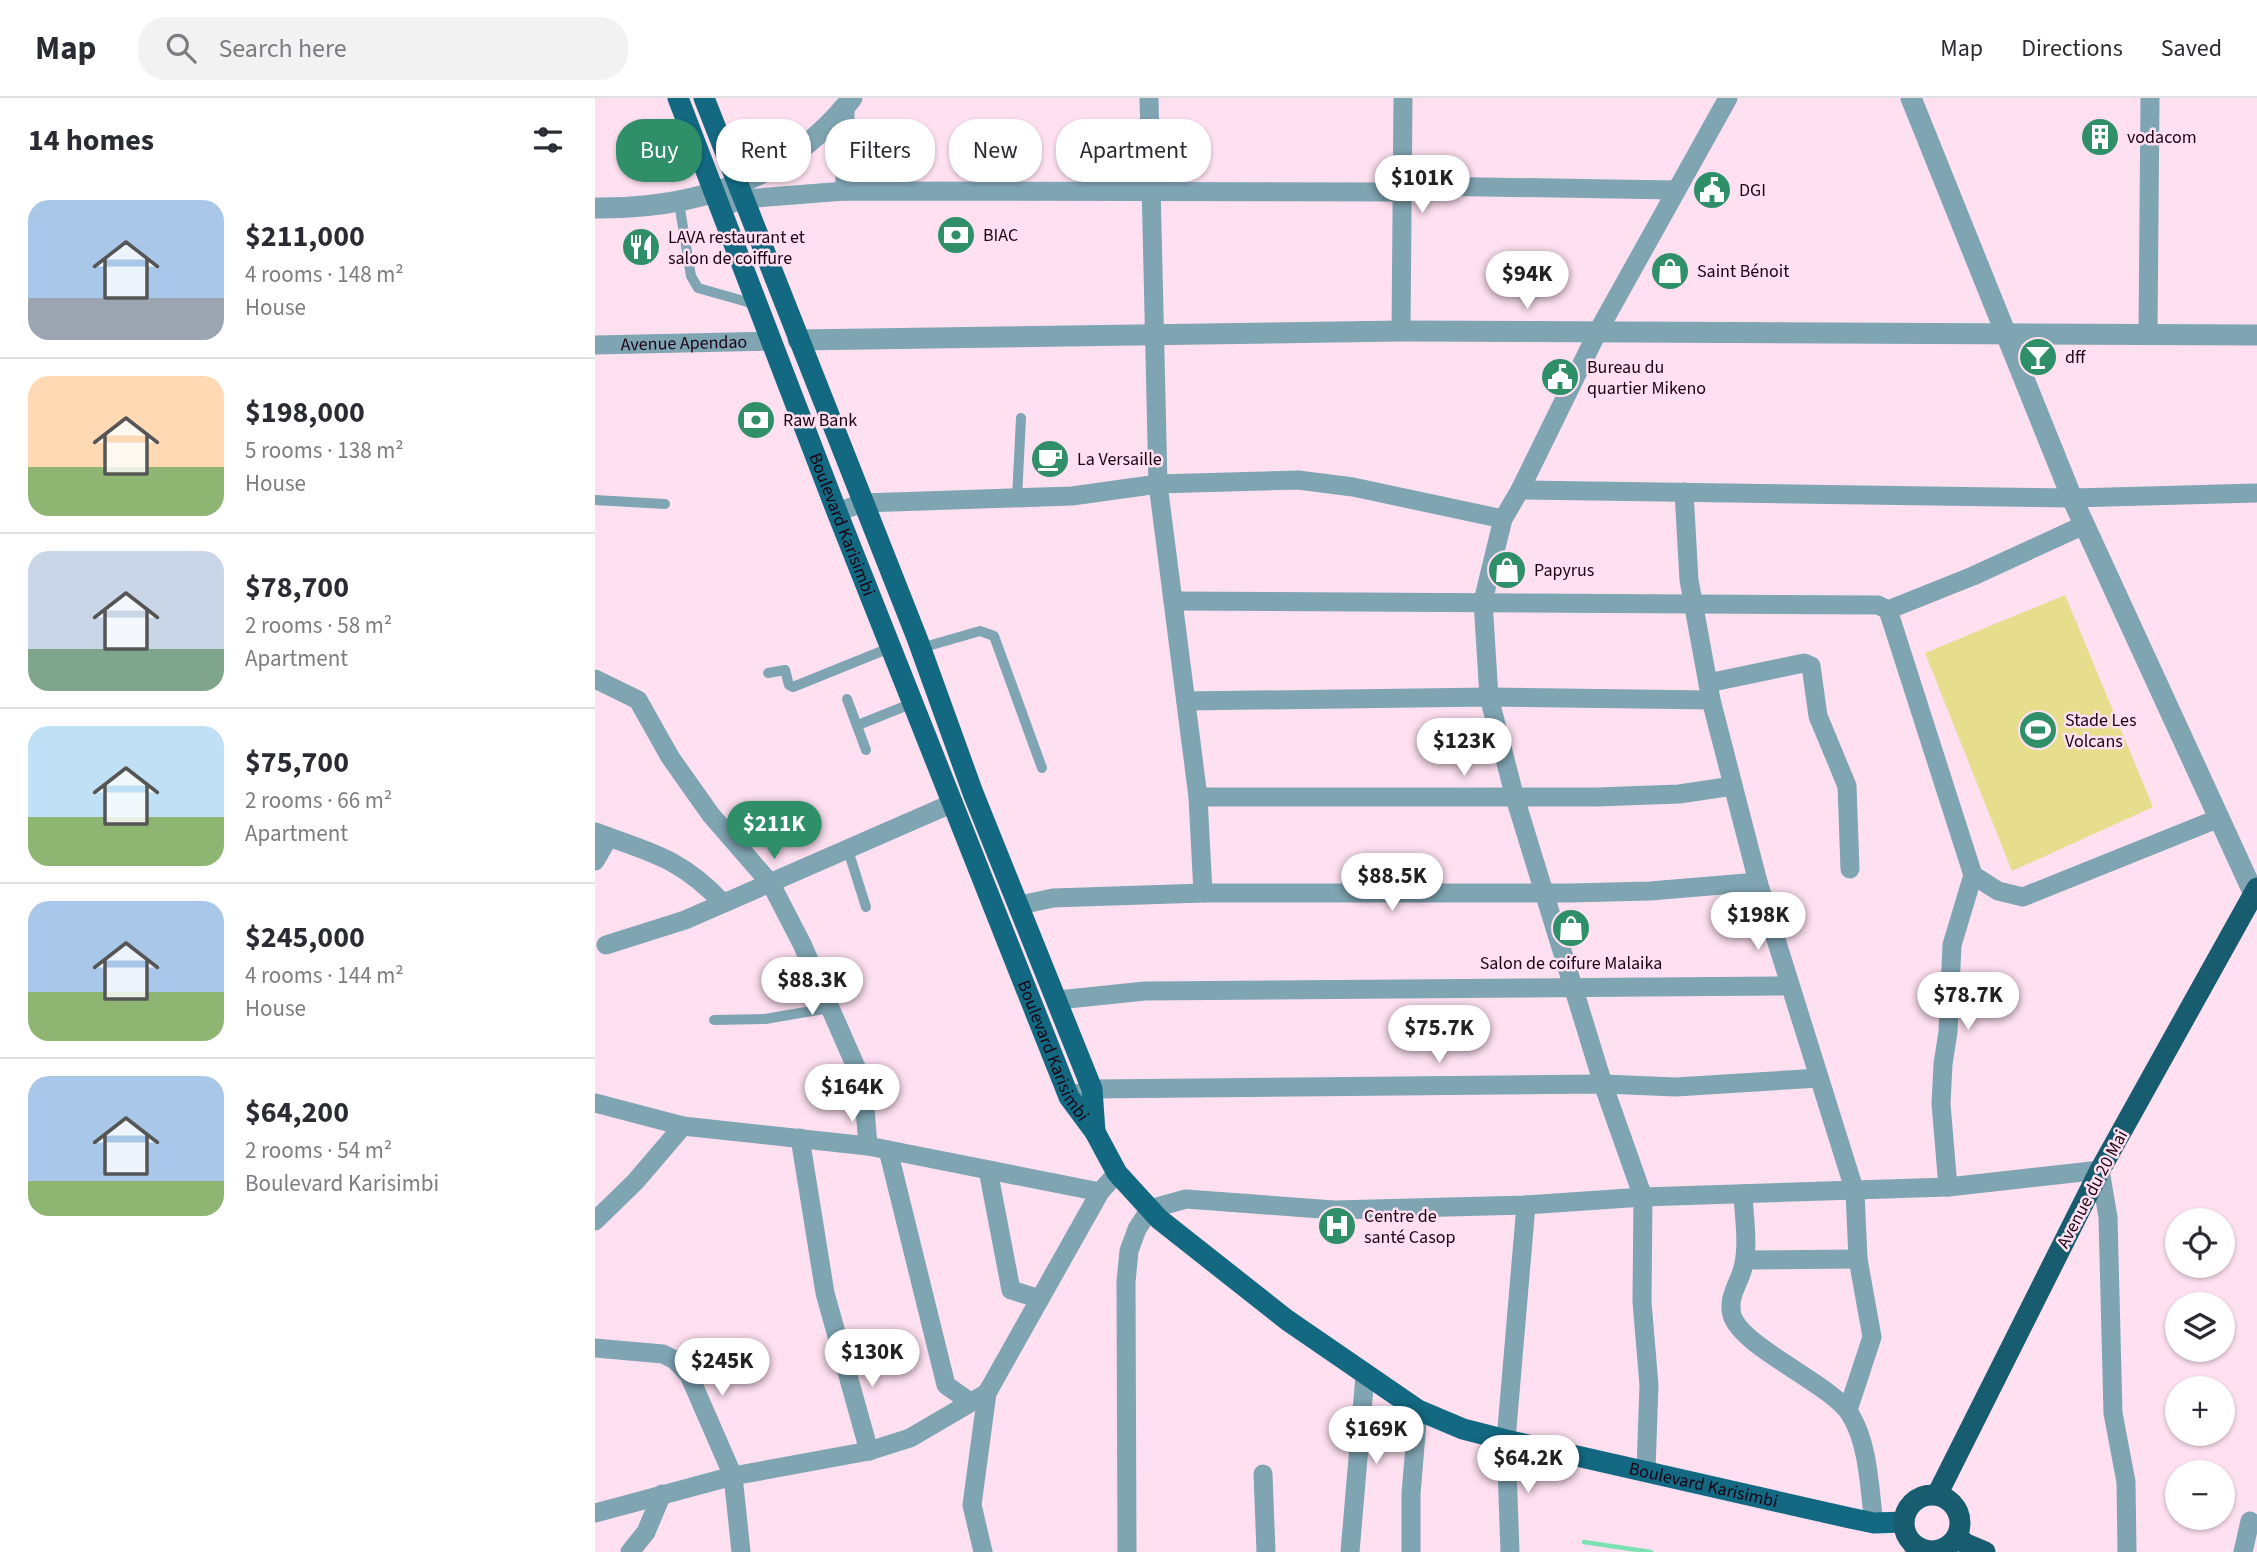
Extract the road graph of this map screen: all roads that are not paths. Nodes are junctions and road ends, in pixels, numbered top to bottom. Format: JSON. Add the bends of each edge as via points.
{"nodes":[{"id":1,"x":678,"y":98,"type":"edge"},
{"id":2,"x":704,"y":98,"type":"edge"},
{"id":3,"x":1149,"y":98,"type":"edge"},
{"id":4,"x":1403,"y":98,"type":"edge"},
{"id":5,"x":1728,"y":98,"type":"edge"},
{"id":6,"x":1911,"y":98,"type":"edge"},
{"id":7,"x":2150,"y":98,"type":"edge"},
{"id":8,"x":848,"y":103,"type":"edge"},
{"id":9,"x":1674,"y":190,"type":"junction"},
{"id":10,"x":845,"y":191,"type":"junction"},
{"id":11,"x":742,"y":192,"type":"junction"},
{"id":12,"x":1402,"y":192,"type":"junction"},
{"id":13,"x":1149,"y":193,"type":"junction"},
{"id":14,"x":720,"y":200,"type":"junction"},
{"id":15,"x":679,"y":203,"type":"junction"},
{"id":16,"x":595,"y":208,"type":"edge"},
{"id":17,"x":759,"y":305,"type":"junction"},
{"id":18,"x":1401,"y":331,"type":"junction"},
{"id":19,"x":1597,"y":332,"type":"junction"},
{"id":20,"x":1153,"y":334,"type":"junction"},
{"id":21,"x":2007,"y":334,"type":"junction"},
{"id":22,"x":2148,"y":334,"type":"junction"},
{"id":23,"x":2257,"y":335,"type":"edge"},
{"id":24,"x":797,"y":340,"type":"junction"},
{"id":25,"x":772,"y":341,"type":"junction"},
{"id":26,"x":595,"y":345,"type":"edge"},
{"id":27,"x":1021,"y":418,"type":"dead end"},
{"id":28,"x":1158,"y":484,"type":"junction"},
{"id":29,"x":1520,"y":490,"type":"junction"},
{"id":30,"x":1684,"y":492,"type":"junction"},
{"id":31,"x":2257,"y":493,"type":"edge"},
{"id":32,"x":1017,"y":498,"type":"junction"},
{"id":33,"x":2072,"y":498,"type":"junction"},
{"id":34,"x":595,"y":500,"type":"edge"},
{"id":35,"x":863,"y":503,"type":"junction"},
{"id":36,"x":665,"y":504,"type":"dead end"},
{"id":37,"x":837,"y":512,"type":"junction"},
{"id":38,"x":1503,"y":519,"type":"junction"},
{"id":39,"x":2084,"y":525,"type":"junction"},
{"id":40,"x":1173,"y":601,"type":"junction"},
{"id":41,"x":1483,"y":601,"type":"junction"},
{"id":42,"x":1692,"y":604,"type":"junction"},
{"id":43,"x":1888,"y":610,"type":"junction"},
{"id":44,"x":919,"y":643,"type":"junction"},
{"id":45,"x":892,"y":647,"type":"junction"},
{"id":46,"x":768,"y":673,"type":"dead end"},
{"id":47,"x":595,"y":679,"type":"edge"},
{"id":48,"x":1710,"y":692,"type":"junction"},
{"id":49,"x":1489,"y":698,"type":"junction"},
{"id":50,"x":847,"y":699,"type":"dead end"},
{"id":51,"x":1186,"y":701,"type":"junction"},
{"id":52,"x":914,"y":703,"type":"junction"},
{"id":53,"x":858,"y":725,"type":"junction"},
{"id":54,"x":866,"y":750,"type":"dead end"},
{"id":55,"x":1042,"y":768,"type":"dead end"},
{"id":56,"x":1733,"y":786,"type":"junction"},
{"id":57,"x":1198,"y":797,"type":"junction"},
{"id":58,"x":1515,"y":798,"type":"junction"},
{"id":59,"x":953,"y":803,"type":"junction"},
{"id":60,"x":2217,"y":819,"type":"junction"},
{"id":61,"x":602,"y":835,"type":"edge"},
{"id":62,"x":848,"y":849,"type":"junction"},
{"id":63,"x":595,"y":861,"type":"edge"},
{"id":64,"x":1850,"y":869,"type":"dead end"},
{"id":65,"x":1973,"y":875,"type":"junction"},
{"id":66,"x":1758,"y":882,"type":"junction"},
{"id":67,"x":771,"y":884,"type":"junction"},
{"id":68,"x":2256,"y":891,"type":"edge"},
{"id":69,"x":1203,"y":893,"type":"junction"},
{"id":70,"x":1546,"y":893,"type":"junction"},
{"id":71,"x":722,"y":902,"type":"junction"},
{"id":72,"x":1020,"y":905,"type":"junction"},
{"id":73,"x":866,"y":907,"type":"dead end"},
{"id":74,"x":605,"y":945,"type":"dead end"},
{"id":75,"x":1572,"y":986,"type":"junction"},
{"id":76,"x":1789,"y":986,"type":"junction"},
{"id":77,"x":1058,"y":1000,"type":"junction"},
{"id":78,"x":830,"y":1008,"type":"junction"},
{"id":79,"x":714,"y":1020,"type":"dead end"},
{"id":80,"x":1819,"y":1077,"type":"junction"},
{"id":81,"x":1603,"y":1084,"type":"junction"},
{"id":82,"x":1092,"y":1089,"type":"junction"},
{"id":83,"x":1069,"y":1097,"type":"junction"},
{"id":84,"x":595,"y":1103,"type":"edge"},
{"id":85,"x":683,"y":1126,"type":"junction"},
{"id":86,"x":1095,"y":1132,"type":"junction"},
{"id":87,"x":800,"y":1138,"type":"junction"},
{"id":88,"x":868,"y":1146,"type":"junction"},
{"id":89,"x":888,"y":1150,"type":"junction"},
{"id":90,"x":988,"y":1170,"type":"junction"},
{"id":91,"x":2100,"y":1170,"type":"junction"},
{"id":92,"x":1117,"y":1173,"type":"junction"},
{"id":93,"x":1948,"y":1186,"type":"junction"},
{"id":94,"x":1100,"y":1192,"type":"junction"},
{"id":95,"x":1855,"y":1192,"type":"junction"},
{"id":96,"x":1743,"y":1195,"type":"junction"},
{"id":97,"x":1643,"y":1198,"type":"junction"},
{"id":98,"x":1526,"y":1205,"type":"junction"},
{"id":99,"x":1150,"y":1209,"type":"junction"},
{"id":100,"x":595,"y":1222,"type":"edge"},
{"id":101,"x":1858,"y":1259,"type":"junction"},
{"id":102,"x":1745,"y":1260,"type":"junction"},
{"id":103,"x":1040,"y":1299,"type":"junction"},
{"id":104,"x":595,"y":1348,"type":"edge"},
{"id":105,"x":1365,"y":1377,"type":"junction"},
{"id":106,"x":979,"y":1397,"type":"junction"},
{"id":107,"x":1418,"y":1410,"type":"junction"},
{"id":108,"x":1848,"y":1410,"type":"junction"},
{"id":109,"x":1506,"y":1440,"type":"junction"},
{"id":110,"x":869,"y":1451,"type":"junction"},
{"id":111,"x":1646,"y":1471,"type":"junction"},
{"id":112,"x":1263,"y":1474,"type":"dead end"},
{"id":113,"x":733,"y":1476,"type":"junction"},
{"id":114,"x":662,"y":1494,"type":"junction"},
{"id":115,"x":1937,"y":1495,"type":"junction"},
{"id":116,"x":595,"y":1513,"type":"edge"},
{"id":117,"x":1904,"y":1521,"type":"junction"},
{"id":118,"x":2250,"y":1521,"type":"dead end"},
{"id":119,"x":1874,"y":1523,"type":"junction"},
{"id":120,"x":1957,"y":1536,"type":"junction"},
{"id":121,"x":1915,"y":1549,"type":"edge"},
{"id":122,"x":630,"y":1552,"type":"edge"},
{"id":123,"x":741,"y":1552,"type":"edge"},
{"id":124,"x":983,"y":1552,"type":"edge"},
{"id":125,"x":1127,"y":1552,"type":"edge"},
{"id":126,"x":1266,"y":1552,"type":"edge"},
{"id":127,"x":1350,"y":1552,"type":"edge"},
{"id":128,"x":1411,"y":1552,"type":"edge"},
{"id":129,"x":1510,"y":1552,"type":"edge"},
{"id":130,"x":1982,"y":1552,"type":"edge"},
{"id":131,"x":2127,"y":1552,"type":"edge"},
{"id":132,"x":2243,"y":1552,"type":"edge"}],
"edges":[{"from":1,"to":14,"type":"main road","name":"Boulevard Karisimbi"},
{"from":2,"to":11,"type":"main road"},
{"from":3,"to":13,"type":"street"},
{"from":4,"to":12,"type":"street"},
{"from":5,"to":9,"type":"street"},
{"from":6,"to":21,"type":"street"},
{"from":7,"to":22,"type":"street"},
{"from":8,"to":10,"type":"street"},
{"from":8,"to":11,"type":"street","via":[[813,138]]},
{"from":9,"to":12,"type":"street","via":[[1424,186]]},
{"from":9,"to":19,"type":"street"},
{"from":10,"to":11,"type":"street"},
{"from":10,"to":13,"type":"street"},
{"from":11,"to":14,"type":"street"},
{"from":11,"to":24,"type":"main road"},
{"from":12,"to":13,"type":"street"},
{"from":12,"to":18,"type":"street"},
{"from":13,"to":20,"type":"street"},
{"from":14,"to":15,"type":"street"},
{"from":14,"to":17,"type":"main road","name":"Boulevard Karisimbi"},
{"from":15,"to":16,"type":"street"},
{"from":15,"to":17,"type":"lane","via":[[691,276],[698,288]]},
{"from":17,"to":25,"type":"main road","name":"Boulevard Karisimbi"},
{"from":18,"to":19,"type":"street"},
{"from":18,"to":20,"type":"street"},
{"from":19,"to":21,"type":"street"},
{"from":19,"to":29,"type":"street"},
{"from":20,"to":24,"type":"street"},
{"from":20,"to":28,"type":"street"},
{"from":21,"to":22,"type":"street"},
{"from":21,"to":33,"type":"street"},
{"from":22,"to":23,"type":"street"},
{"from":24,"to":35,"type":"main road"},
{"from":25,"to":26,"type":"street","name":"Avenue Apendao"},
{"from":25,"to":37,"type":"main road","name":"Boulevard Karisimbi"},
{"from":27,"to":32,"type":"lane"},
{"from":28,"to":32,"type":"street"},
{"from":28,"to":38,"type":"street","via":[[1298,480]]},
{"from":28,"to":40,"type":"street"},
{"from":29,"to":30,"type":"street"},
{"from":29,"to":38,"type":"street"},
{"from":30,"to":33,"type":"street"},
{"from":30,"to":42,"type":"street"},
{"from":31,"to":33,"type":"street"},
{"from":32,"to":35,"type":"street"},
{"from":33,"to":39,"type":"street"},
{"from":34,"to":36,"type":"lane"},
{"from":35,"to":37,"type":"street"},
{"from":35,"to":44,"type":"main road"},
{"from":37,"to":45,"type":"main road","name":"Boulevard Karisimbi"},
{"from":38,"to":41,"type":"street"},
{"from":39,"to":43,"type":"street"},
{"from":39,"to":60,"type":"street"},
{"from":40,"to":41,"type":"street"},
{"from":40,"to":51,"type":"street"},
{"from":41,"to":42,"type":"street"},
{"from":41,"to":49,"type":"street"},
{"from":42,"to":43,"type":"street","via":[[1878,606]]},
{"from":42,"to":48,"type":"street"},
{"from":43,"to":65,"type":"street"},
{"from":44,"to":45,"type":"main road"},
{"from":44,"to":55,"type":"lane","via":[[979,631],[994,636]]},
{"from":44,"to":72,"type":"main road","via":[[973,793]]},
{"from":45,"to":46,"type":"lane","via":[[793,687],[785,670]]},
{"from":45,"to":52,"type":"main road","name":"Boulevard Karisimbi"},
{"from":47,"to":67,"type":"street","via":[[638,700],[670,757],[711,815]]},
{"from":48,"to":49,"type":"street"},
{"from":48,"to":56,"type":"street"},
{"from":48,"to":64,"type":"street","via":[[1804,663],[1811,666],[1818,716],[1847,786]]},
{"from":49,"to":51,"type":"street"},
{"from":49,"to":58,"type":"street"},
{"from":50,"to":53,"type":"lane"},
{"from":51,"to":57,"type":"street"},
{"from":52,"to":53,"type":"lane"},
{"from":52,"to":59,"type":"main road","name":"Boulevard Karisimbi"},
{"from":53,"to":54,"type":"lane"},
{"from":56,"to":58,"type":"street","via":[[1679,794]]},
{"from":56,"to":66,"type":"street"},
{"from":57,"to":58,"type":"street"},
{"from":57,"to":69,"type":"street"},
{"from":58,"to":70,"type":"street"},
{"from":59,"to":62,"type":"street"},
{"from":59,"to":83,"type":"main road","name":"Boulevard Karisimbi"},
{"from":60,"to":65,"type":"street","via":[[2023,897],[1998,891]]},
{"from":60,"to":68,"type":"street"},
{"from":61,"to":63,"type":"street"},
{"from":61,"to":71,"type":"street","via":[[674,861]]},
{"from":62,"to":67,"type":"street"},
{"from":62,"to":73,"type":"lane"},
{"from":65,"to":93,"type":"street","via":[[1952,945],[1941,1104]]},
{"from":66,"to":70,"type":"street"},
{"from":66,"to":76,"type":"street"},
{"from":67,"to":71,"type":"street"},
{"from":67,"to":78,"type":"street"},
{"from":68,"to":91,"type":"highway","name":"Avenue du 20 Mai"},
{"from":69,"to":70,"type":"street"},
{"from":69,"to":72,"type":"street","via":[[1053,898]]},
{"from":70,"to":75,"type":"street"},
{"from":71,"to":74,"type":"street","via":[[685,920]]},
{"from":72,"to":77,"type":"main road"},
{"from":75,"to":76,"type":"street"},
{"from":75,"to":77,"type":"street","via":[[1145,991]]},
{"from":75,"to":81,"type":"street"},
{"from":76,"to":80,"type":"street"},
{"from":77,"to":82,"type":"main road"},
{"from":78,"to":79,"type":"lane","via":[[765,1019]]},
{"from":78,"to":88,"type":"street","via":[[863,1083]]},
{"from":80,"to":81,"type":"street","via":[[1676,1087]]},
{"from":80,"to":95,"type":"street"},
{"from":81,"to":82,"type":"street"},
{"from":81,"to":97,"type":"street"},
{"from":82,"to":83,"type":"street"},
{"from":82,"to":86,"type":"main road"},
{"from":83,"to":86,"type":"main road","name":"Boulevard Karisimbi"},
{"from":84,"to":85,"type":"street"},
{"from":85,"to":87,"type":"street"},
{"from":85,"to":100,"type":"street"},
{"from":86,"to":92,"type":"main road","name":"Boulevard Karisimbi"},
{"from":87,"to":88,"type":"street"},
{"from":87,"to":110,"type":"street","via":[[825,1293]]},
{"from":88,"to":89,"type":"street"},
{"from":89,"to":90,"type":"street"},
{"from":89,"to":106,"type":"street","via":[[946,1385]]},
{"from":90,"to":94,"type":"street"},
{"from":90,"to":103,"type":"street","via":[[1011,1290]]},
{"from":91,"to":93,"type":"street"},
{"from":91,"to":115,"type":"highway","name":"Avenue du 20 Mai"},
{"from":91,"to":131,"type":"street","via":[[2108,1217],[2113,1413],[2126,1482]]},
{"from":92,"to":94,"type":"street"},
{"from":92,"to":99,"type":"main road","name":"Boulevard Karisimbi"},
{"from":93,"to":95,"type":"street"},
{"from":94,"to":103,"type":"street"},
{"from":95,"to":96,"type":"street"},
{"from":95,"to":101,"type":"street"},
{"from":96,"to":97,"type":"street"},
{"from":96,"to":102,"type":"street"},
{"from":97,"to":98,"type":"street"},
{"from":97,"to":111,"type":"street","via":[[1649,1385]]},
{"from":98,"to":99,"type":"street","via":[[1334,1210],[1186,1199]]},
{"from":98,"to":109,"type":"street"},
{"from":99,"to":105,"type":"main road","name":"Boulevard Karisimbi"},
{"from":99,"to":125,"type":"street","via":[[1129,1251],[1126,1282]]},
{"from":101,"to":102,"type":"street"},
{"from":101,"to":108,"type":"street","via":[[1872,1337]]},
{"from":102,"to":108,"type":"street","via":[[1731,1304],[1735,1323]]},
{"from":103,"to":106,"type":"street"},
{"from":104,"to":113,"type":"street","via":[[663,1354],[675,1360],[689,1374]]},
{"from":105,"to":107,"type":"main road","name":"Boulevard Karisimbi"},
{"from":105,"to":127,"type":"street"},
{"from":106,"to":110,"type":"street","via":[[909,1438]]},
{"from":106,"to":124,"type":"street","via":[[972,1505]]},
{"from":107,"to":109,"type":"main road","name":"Boulevard Karisimbi"},
{"from":107,"to":128,"type":"street"},
{"from":108,"to":119,"type":"street","via":[[1860,1431]]},
{"from":109,"to":111,"type":"main road","name":"Boulevard Karisimbi"},
{"from":109,"to":129,"type":"street"},
{"from":110,"to":113,"type":"street"},
{"from":111,"to":119,"type":"main road","name":"Boulevard Karisimbi"},
{"from":112,"to":126,"type":"street"},
{"from":113,"to":114,"type":"street"},
{"from":113,"to":123,"type":"street"},
{"from":114,"to":116,"type":"street"},
{"from":114,"to":122,"type":"street","via":[[646,1532]]},
{"from":115,"to":117,"type":"highway","via":[[1918,1498]]},
{"from":115,"to":120,"type":"highway","via":[[1950,1502],[1958,1514]]},
{"from":117,"to":119,"type":"main road","name":"Boulevard Karisimbi"},
{"from":117,"to":121,"type":"highway"},
{"from":118,"to":132,"type":"street"},
{"from":120,"to":121,"type":"highway","via":[[1934,1551]]},
{"from":120,"to":130,"type":"highway"}]}
